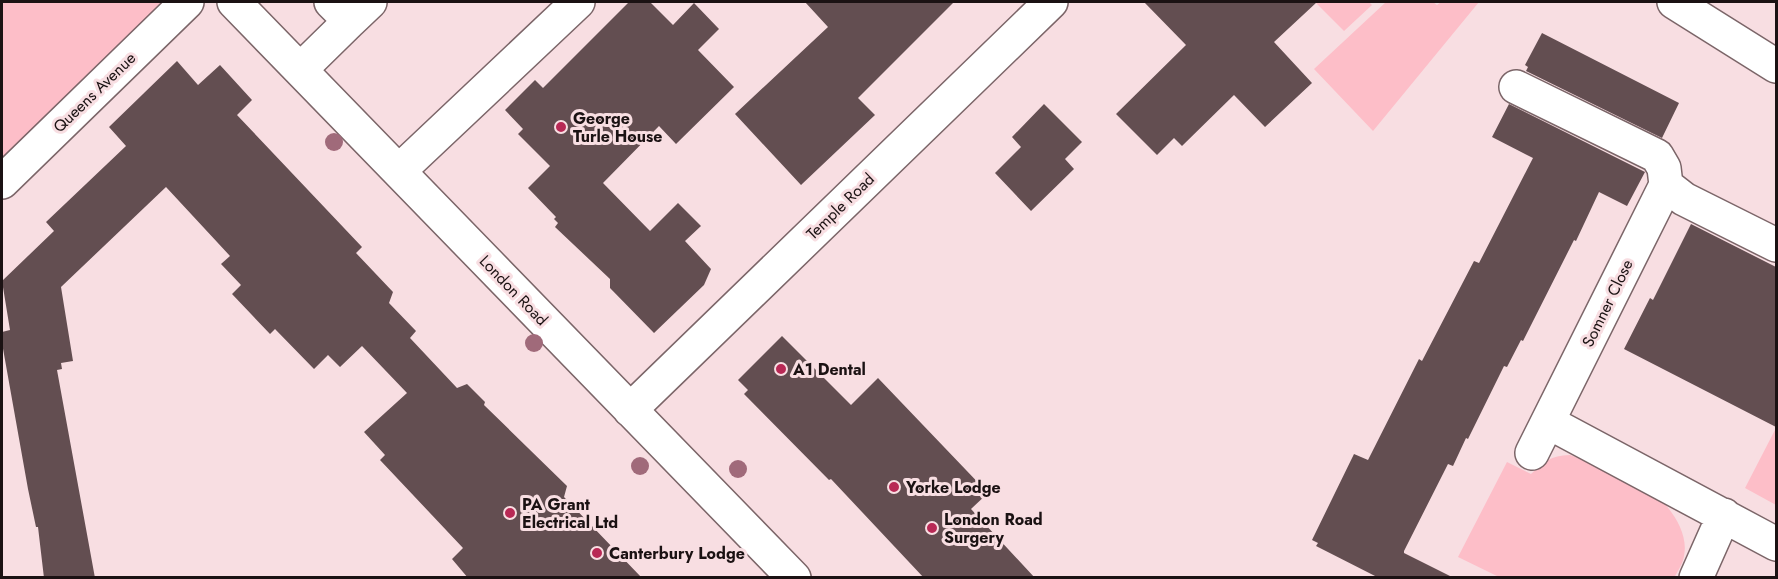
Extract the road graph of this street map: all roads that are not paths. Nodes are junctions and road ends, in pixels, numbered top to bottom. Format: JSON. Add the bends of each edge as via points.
{"nodes":[{"id":1,"x":187,"y":2,"type":"edge"},
{"id":2,"x":234,"y":2,"type":"edge"},
{"id":3,"x":578,"y":2,"type":"edge"},
{"id":4,"x":1051,"y":2,"type":"edge"},
{"id":5,"x":1674,"y":2,"type":"edge"},
{"id":6,"x":350,"y":8,"type":"edge"},
{"id":7,"x":1776,"y":66,"type":"edge"},
{"id":8,"x":300,"y":70,"type":"junction"},
{"id":9,"x":1516,"y":87,"type":"dead end"},
{"id":10,"x":399,"y":171,"type":"junction"},
{"id":11,"x":2,"y":182,"type":"edge"},
{"id":12,"x":1666,"y":185,"type":"junction"},
{"id":13,"x":1776,"y":245,"type":"edge"},
{"id":14,"x":630,"y":410,"type":"junction"},
{"id":15,"x":1548,"y":422,"type":"junction"},
{"id":16,"x":1532,"y":453,"type":"dead end"},
{"id":17,"x":1724,"y":515,"type":"junction"},
{"id":18,"x":1776,"y":544,"type":"edge"},
{"id":19,"x":794,"y":578,"type":"edge"},
{"id":20,"x":1696,"y":578,"type":"edge"}],
"edges":[{"from":1,"to":11,"type":"street","name":"Queens Avenue"},
{"from":2,"to":8,"type":"street","name":"London Road"},
{"from":3,"to":10,"type":"street"},
{"from":4,"to":14,"type":"street","name":"Temple Road"},
{"from":5,"to":7,"type":"street"},
{"from":6,"to":8,"type":"street"},
{"from":8,"to":10,"type":"street","name":"London Road"},
{"from":9,"to":12,"type":"street","via":[[1657,156],[1664,168]]},
{"from":10,"to":14,"type":"street","name":"London Road"},
{"from":12,"to":13,"type":"street","via":[[1684,199]]},
{"from":12,"to":15,"type":"street","name":"Somner Close"},
{"from":14,"to":19,"type":"street","name":"London Road"},
{"from":15,"to":16,"type":"street","name":"Somner Close"},
{"from":15,"to":17,"type":"street"},
{"from":17,"to":18,"type":"street"},
{"from":17,"to":20,"type":"street"}]}
